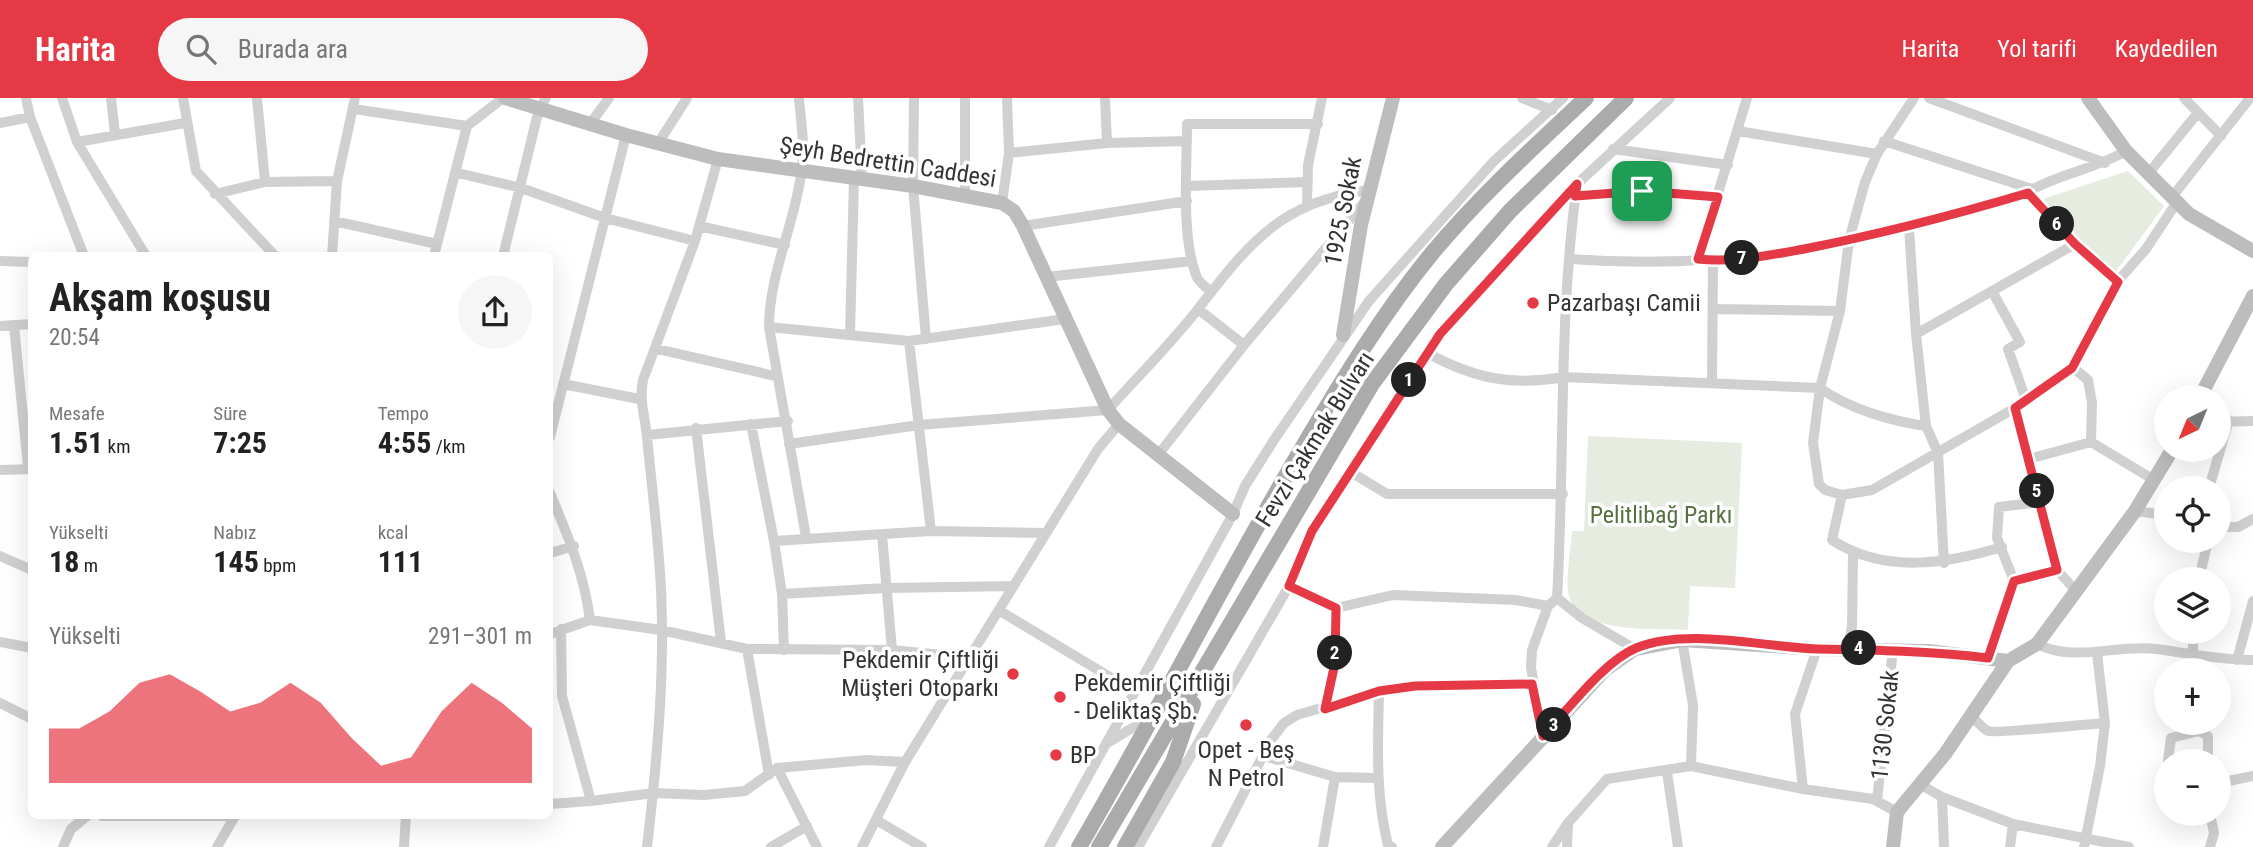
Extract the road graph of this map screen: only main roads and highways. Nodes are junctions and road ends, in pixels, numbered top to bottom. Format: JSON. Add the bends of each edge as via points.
{"nodes":[{"id":1,"x":1586,"y":98,"type":"edge"},
{"id":2,"x":1626,"y":98,"type":"edge"},
{"id":3,"x":1204,"y":672,"type":"junction"},
{"id":4,"x":1158,"y":713,"type":"junction"},
{"id":5,"x":1067,"y":847,"type":"edge"},
{"id":6,"x":1079,"y":847,"type":"edge"},
{"id":7,"x":1099,"y":847,"type":"edge"},
{"id":8,"x":1125,"y":847,"type":"edge"}],
"edges":[{"from":1,"to":4,"type":"main road","name":"Fevzi Çakmak Bulvarı","via":[[1433,252],[1349,369],[1239,556]]},
{"from":2,"to":3,"type":"main road","name":"Fevzi Çakmak Bulvarı","via":[[1510,211],[1446,284],[1372,384]]},
{"from":3,"to":7,"type":"main road","name":"Fevzi Çakmak Bulvarı"},
{"from":3,"to":8,"type":"main road","via":[[1173,762]]},
{"from":4,"to":5,"type":"main road","via":[[1136,734]]},
{"from":4,"to":6,"type":"main road","name":"Fevzi Çakmak Bulvarı"}]}
